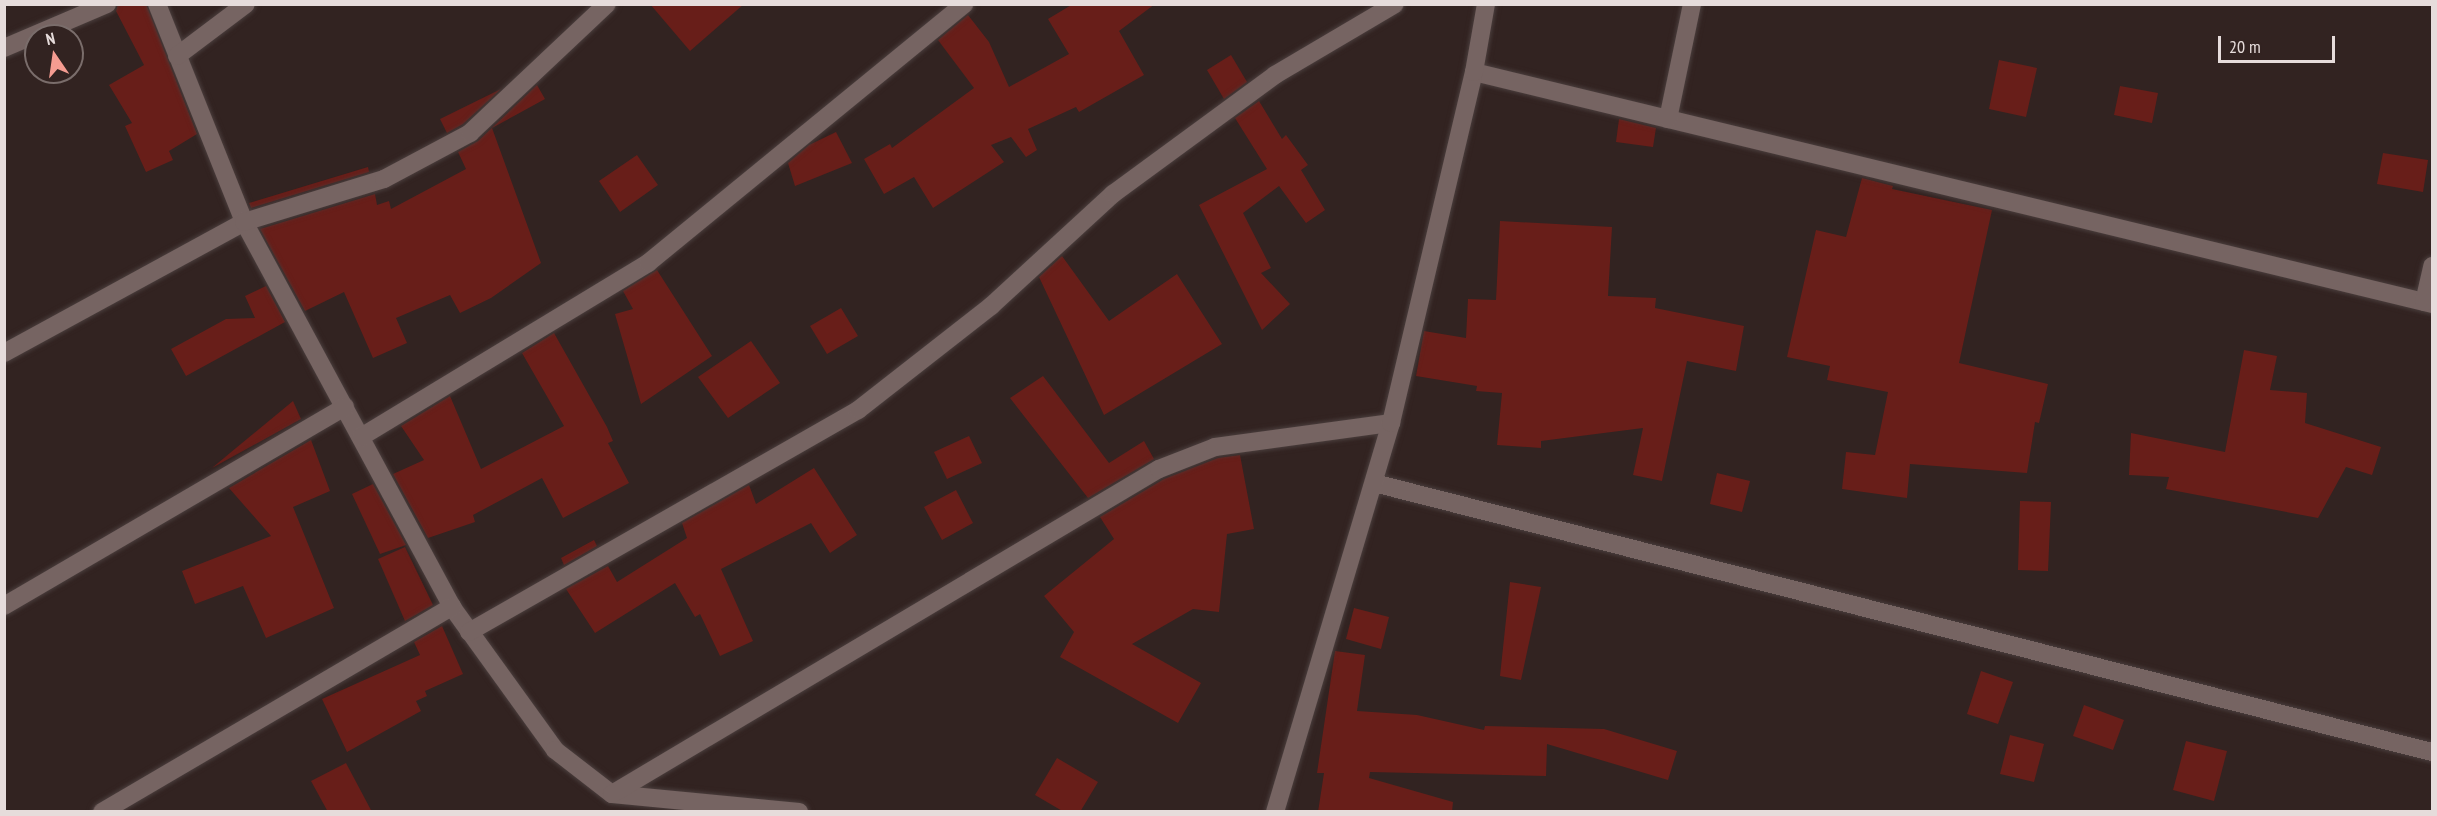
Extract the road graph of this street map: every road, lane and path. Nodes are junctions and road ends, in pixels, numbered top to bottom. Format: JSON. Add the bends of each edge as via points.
{"nodes":[{"id":1,"x":107,"y":4,"type":"edge"},
{"id":2,"x":157,"y":4,"type":"edge"},
{"id":3,"x":246,"y":4,"type":"edge"},
{"id":4,"x":607,"y":4,"type":"edge"},
{"id":5,"x":964,"y":4,"type":"edge"},
{"id":6,"x":1395,"y":4,"type":"edge"},
{"id":7,"x":1486,"y":4,"type":"edge"},
{"id":8,"x":1692,"y":4,"type":"edge"},
{"id":9,"x":4,"y":48,"type":"edge"},
{"id":10,"x":177,"y":56,"type":"junction"},
{"id":11,"x":1474,"y":72,"type":"junction"},
{"id":12,"x":1668,"y":119,"type":"junction"},
{"id":13,"x":244,"y":222,"type":"junction"},
{"id":14,"x":2433,"y":266,"type":"edge"},
{"id":15,"x":2428,"y":303,"type":"edge"},
{"id":16,"x":4,"y":353,"type":"edge"},
{"id":17,"x":345,"y":407,"type":"junction"},
{"id":18,"x":1391,"y":423,"type":"junction"},
{"id":19,"x":361,"y":437,"type":"junction"},
{"id":20,"x":1374,"y":483,"type":"junction"},
{"id":21,"x":4,"y":606,"type":"edge"},
{"id":22,"x":452,"y":608,"type":"junction"},
{"id":23,"x":469,"y":632,"type":"junction"},
{"id":24,"x":2433,"y":752,"type":"edge"},
{"id":25,"x":612,"y":794,"type":"junction"},
{"id":26,"x":102,"y":812,"type":"edge"},
{"id":27,"x":800,"y":812,"type":"edge"},
{"id":28,"x":1275,"y":812,"type":"edge"}],
"edges":[{"from":1,"to":9,"type":"street"},
{"from":2,"to":10,"type":"street"},
{"from":3,"to":10,"type":"street"},
{"from":4,"to":13,"type":"street","via":[[470,133],[384,179]]},
{"from":5,"to":19,"type":"street","via":[[648,263]]},
{"from":6,"to":23,"type":"street","via":[[1275,75],[1113,194],[991,306],[858,410]]},
{"from":7,"to":11,"type":"street"},
{"from":8,"to":12,"type":"street"},
{"from":10,"to":13,"type":"street"},
{"from":11,"to":12,"type":"street"},
{"from":11,"to":18,"type":"street"},
{"from":12,"to":15,"type":"street"},
{"from":13,"to":16,"type":"street"},
{"from":13,"to":17,"type":"street"},
{"from":14,"to":15,"type":"street"},
{"from":17,"to":19,"type":"street"},
{"from":17,"to":21,"type":"street"},
{"from":18,"to":20,"type":"street"},
{"from":18,"to":25,"type":"street","via":[[1215,447],[1160,469]]},
{"from":19,"to":22,"type":"street"},
{"from":20,"to":24,"type":"street"},
{"from":20,"to":28,"type":"street"},
{"from":22,"to":23,"type":"street"},
{"from":22,"to":26,"type":"street"},
{"from":23,"to":25,"type":"street","via":[[555,750]]},
{"from":25,"to":27,"type":"street"}]}
